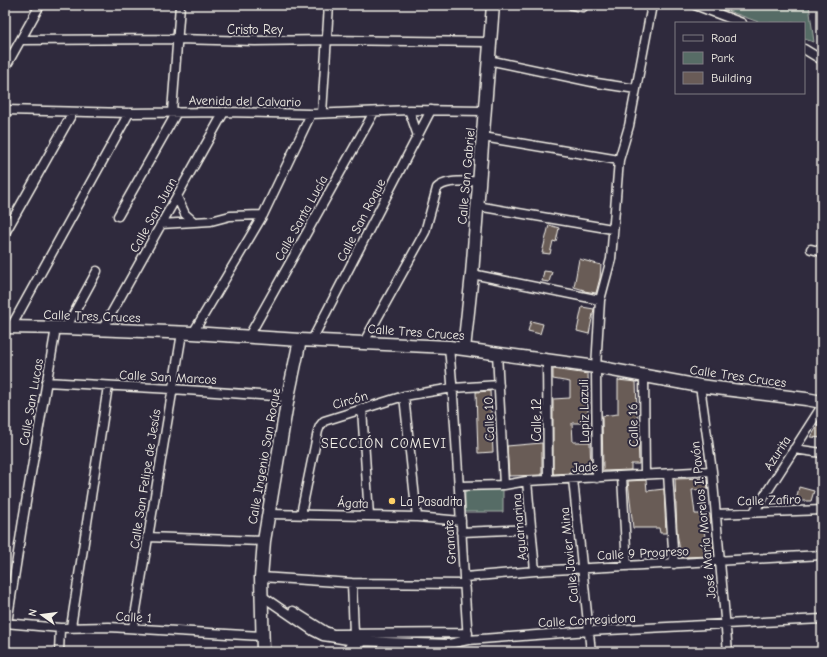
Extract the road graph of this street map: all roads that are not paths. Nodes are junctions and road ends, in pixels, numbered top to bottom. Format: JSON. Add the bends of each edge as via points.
{"nodes":[{"id":1,"x":40,"y":5,"type":"edge"},
{"id":2,"x":180,"y":5,"type":"edge"},
{"id":3,"x":329,"y":5,"type":"edge"},
{"id":4,"x":493,"y":5,"type":"edge"},
{"id":5,"x":572,"y":5,"type":"edge"},
{"id":6,"x":652,"y":5,"type":"edge"},
{"id":7,"x":695,"y":5,"type":"edge"},
{"id":8,"x":583,"y":7,"type":"dead end"},
{"id":9,"x":739,"y":22,"type":"edge"},
{"id":10,"x":177,"y":39,"type":"junction"},
{"id":11,"x":21,"y":40,"type":"junction"},
{"id":12,"x":327,"y":40,"type":"junction"},
{"id":13,"x":490,"y":42,"type":"junction"},
{"id":14,"x":805,"y":50,"type":"edge"},
{"id":15,"x":488,"y":60,"type":"junction"},
{"id":16,"x":822,"y":60,"type":"edge"},
{"id":17,"x":5,"y":68,"type":"edge"},
{"id":18,"x":636,"y":90,"type":"junction"},
{"id":19,"x":5,"y":110,"type":"edge"},
{"id":20,"x":409,"y":110,"type":"junction"},
{"id":21,"x":431,"y":110,"type":"junction"},
{"id":22,"x":485,"y":111,"type":"junction"},
{"id":23,"x":73,"y":112,"type":"junction"},
{"id":24,"x":174,"y":112,"type":"junction"},
{"id":25,"x":224,"y":112,"type":"junction"},
{"id":26,"x":374,"y":112,"type":"junction"},
{"id":27,"x":129,"y":113,"type":"junction"},
{"id":28,"x":322,"y":113,"type":"junction"},
{"id":29,"x":311,"y":114,"type":"junction"},
{"id":30,"x":418,"y":136,"type":"junction"},
{"id":31,"x":483,"y":137,"type":"junction"},
{"id":32,"x":619,"y":160,"type":"junction"},
{"id":33,"x":478,"y":182,"type":"junction"},
{"id":34,"x":177,"y":197,"type":"junction"},
{"id":35,"x":477,"y":206,"type":"junction"},
{"id":36,"x":263,"y":215,"type":"junction"},
{"id":37,"x":118,"y":216,"type":"dead end"},
{"id":38,"x":194,"y":222,"type":"junction"},
{"id":39,"x":161,"y":224,"type":"junction"},
{"id":40,"x":612,"y":229,"type":"junction"},
{"id":41,"x":5,"y":233,"type":"edge"},
{"id":42,"x":812,"y":249,"type":"dead end"},
{"id":43,"x":822,"y":252,"type":"edge"},
{"id":44,"x":97,"y":271,"type":"dead end"},
{"id":45,"x":472,"y":274,"type":"junction"},
{"id":46,"x":600,"y":300,"type":"junction"},
{"id":47,"x":8,"y":327,"type":"edge"},
{"id":48,"x":61,"y":328,"type":"junction"},
{"id":49,"x":102,"y":330,"type":"junction"},
{"id":50,"x":188,"y":333,"type":"junction"},
{"id":51,"x":249,"y":336,"type":"junction"},
{"id":52,"x":306,"y":340,"type":"junction"},
{"id":53,"x":364,"y":342,"type":"junction"},
{"id":54,"x":449,"y":347,"type":"junction"},
{"id":55,"x":464,"y":349,"type":"junction"},
{"id":56,"x":497,"y":353,"type":"junction"},
{"id":57,"x":547,"y":360,"type":"junction"},
{"id":58,"x":596,"y":367,"type":"junction"},
{"id":59,"x":644,"y":376,"type":"junction"},
{"id":60,"x":46,"y":382,"type":"junction"},
{"id":61,"x":499,"y":385,"type":"junction"},
{"id":62,"x":108,"y":386,"type":"junction"},
{"id":63,"x":700,"y":386,"type":"junction"},
{"id":64,"x":172,"y":388,"type":"junction"},
{"id":65,"x":453,"y":388,"type":"junction"},
{"id":66,"x":404,"y":396,"type":"junction"},
{"id":67,"x":288,"y":397,"type":"junction"},
{"id":68,"x":822,"y":402,"type":"edge"},
{"id":69,"x":822,"y":406,"type":"edge"},
{"id":70,"x":362,"y":410,"type":"junction"},
{"id":71,"x":794,"y":449,"type":"junction"},
{"id":72,"x":822,"y":454,"type":"edge"},
{"id":73,"x":712,"y":471,"type":"junction"},
{"id":74,"x":668,"y":474,"type":"junction"},
{"id":75,"x":646,"y":475,"type":"junction"},
{"id":76,"x":622,"y":476,"type":"junction"},
{"id":77,"x":597,"y":478,"type":"junction"},
{"id":78,"x":573,"y":479,"type":"junction"},
{"id":79,"x":548,"y":480,"type":"junction"},
{"id":80,"x":527,"y":481,"type":"junction"},
{"id":81,"x":504,"y":485,"type":"junction"},
{"id":82,"x":459,"y":486,"type":"junction"},
{"id":83,"x":822,"y":510,"type":"edge"},
{"id":84,"x":754,"y":512,"type":"junction"},
{"id":85,"x":269,"y":514,"type":"junction"},
{"id":86,"x":301,"y":514,"type":"junction"},
{"id":87,"x":716,"y":514,"type":"junction"},
{"id":88,"x":369,"y":516,"type":"junction"},
{"id":89,"x":417,"y":517,"type":"junction"},
{"id":90,"x":461,"y":521,"type":"junction"},
{"id":91,"x":532,"y":529,"type":"junction"},
{"id":92,"x":461,"y":532,"type":"junction"},
{"id":93,"x":148,"y":537,"type":"junction"},
{"id":94,"x":264,"y":541,"type":"junction"},
{"id":95,"x":822,"y":555,"type":"edge"},
{"id":96,"x":720,"y":561,"type":"junction"},
{"id":97,"x":674,"y":564,"type":"junction"},
{"id":98,"x":627,"y":566,"type":"junction"},
{"id":99,"x":582,"y":569,"type":"junction"},
{"id":100,"x":535,"y":571,"type":"junction"},
{"id":101,"x":261,"y":577,"type":"junction"},
{"id":102,"x":465,"y":580,"type":"junction"},
{"id":103,"x":352,"y":583,"type":"junction"},
{"id":104,"x":262,"y":596,"type":"junction"},
{"id":105,"x":291,"y":609,"type":"dead end"},
{"id":106,"x":822,"y":619,"type":"edge"},
{"id":107,"x":6,"y":623,"type":"edge"},
{"id":108,"x":724,"y":624,"type":"junction"},
{"id":109,"x":71,"y":627,"type":"junction"},
{"id":110,"x":60,"y":628,"type":"junction"},
{"id":111,"x":133,"y":628,"type":"junction"},
{"id":112,"x":589,"y":631,"type":"junction"},
{"id":113,"x":262,"y":636,"type":"junction"},
{"id":114,"x":468,"y":636,"type":"junction"},
{"id":115,"x":354,"y":638,"type":"junction"},
{"id":116,"x":449,"y":648,"type":"edge"},
{"id":117,"x":59,"y":652,"type":"edge"},
{"id":118,"x":263,"y":652,"type":"edge"},
{"id":119,"x":348,"y":652,"type":"edge"},
{"id":120,"x":361,"y":652,"type":"edge"},
{"id":121,"x":591,"y":652,"type":"edge"},
{"id":122,"x":728,"y":652,"type":"edge"}],
"edges":[{"from":1,"to":11,"type":"street"},
{"from":2,"to":10,"type":"street"},
{"from":3,"to":12,"type":"street"},
{"from":4,"to":13,"type":"street","name":"Calle San Gabriel"},
{"from":5,"to":8,"type":"street"},
{"from":6,"to":18,"type":"street","name":"Lapiz Lazuli"},
{"from":7,"to":9,"type":"street"},
{"from":10,"to":11,"type":"street","name":"Cristo Rey"},
{"from":10,"to":12,"type":"street","name":"Cristo Rey"},
{"from":10,"to":24,"type":"street"},
{"from":11,"to":17,"type":"street"},
{"from":12,"to":13,"type":"street","name":"Cristo Rey"},
{"from":12,"to":28,"type":"street"},
{"from":13,"to":15,"type":"street","name":"Calle San Gabriel"},
{"from":14,"to":16,"type":"street"},
{"from":15,"to":18,"type":"street"},
{"from":15,"to":22,"type":"street","name":"Calle San Gabriel"},
{"from":18,"to":32,"type":"street","name":"Lapiz Lazuli"},
{"from":19,"to":23,"type":"street","name":"Avenida del Calvario"},
{"from":20,"to":21,"type":"street","name":"Avenida del Calvario"},
{"from":20,"to":26,"type":"street","name":"Avenida del Calvario"},
{"from":20,"to":30,"type":"street"},
{"from":21,"to":22,"type":"street","name":"Avenida del Calvario"},
{"from":21,"to":30,"type":"street","name":"Calle San Roque"},
{"from":22,"to":31,"type":"street","name":"Calle San Gabriel"},
{"from":23,"to":27,"type":"street","name":"Avenida del Calvario"},
{"from":23,"to":41,"type":"street"},
{"from":24,"to":25,"type":"street","name":"Avenida del Calvario"},
{"from":24,"to":27,"type":"street","name":"Avenida del Calvario"},
{"from":24,"to":37,"type":"street"},
{"from":25,"to":29,"type":"street","name":"Avenida del Calvario"},
{"from":25,"to":34,"type":"street","name":"Calle San Juan"},
{"from":26,"to":28,"type":"street","name":"Avenida del Calvario"},
{"from":26,"to":51,"type":"street","name":"Calle Santa Lucía"},
{"from":27,"to":47,"type":"street"},
{"from":28,"to":29,"type":"street","name":"Avenida del Calvario"},
{"from":29,"to":36,"type":"street"},
{"from":30,"to":52,"type":"street","name":"Calle San Roque"},
{"from":31,"to":32,"type":"street"},
{"from":31,"to":33,"type":"street","name":"Calle San Gabriel"},
{"from":32,"to":40,"type":"street","name":"Lapiz Lazuli"},
{"from":33,"to":35,"type":"street","name":"Calle San Gabriel"},
{"from":33,"to":53,"type":"street","via":[[450,182],[436,188],[425,232]]},
{"from":34,"to":38,"type":"street","via":[[186,214]]},
{"from":34,"to":39,"type":"street","name":"Calle San Juan"},
{"from":35,"to":40,"type":"street"},
{"from":35,"to":45,"type":"street","name":"Calle San Gabriel"},
{"from":36,"to":38,"type":"street","via":[[230,216]]},
{"from":36,"to":50,"type":"street"},
{"from":38,"to":39,"type":"street"},
{"from":39,"to":49,"type":"street","name":"Calle San Juan"},
{"from":40,"to":46,"type":"street","name":"Lapiz Lazuli","via":[[611,259]]},
{"from":42,"to":43,"type":"street"},
{"from":44,"to":48,"type":"street","name":"Calle San Lucas"},
{"from":45,"to":46,"type":"street"},
{"from":45,"to":55,"type":"street","name":"Calle San Gabriel"},
{"from":46,"to":58,"type":"street","name":"Lapiz Lazuli"},
{"from":47,"to":48,"type":"street","name":"Calle Tres Cruces"},
{"from":48,"to":49,"type":"street","name":"Calle Tres Cruces"},
{"from":48,"to":60,"type":"street","name":"Calle San Lucas"},
{"from":49,"to":50,"type":"street","name":"Calle Tres Cruces"},
{"from":50,"to":51,"type":"street","name":"Calle Tres Cruces"},
{"from":50,"to":64,"type":"street","name":"Calle San Felipe de Jesús"},
{"from":51,"to":52,"type":"street","name":"Calle Tres Cruces"},
{"from":52,"to":53,"type":"street","name":"Calle Tres Cruces"},
{"from":52,"to":67,"type":"street","name":"Calle Ingenio San Roque"},
{"from":53,"to":54,"type":"street","name":"Calle Tres Cruces"},
{"from":54,"to":55,"type":"street","name":"Calle Tres Cruces"},
{"from":54,"to":65,"type":"street","name":"Granate"},
{"from":55,"to":56,"type":"street","name":"Calle Tres Cruces"},
{"from":56,"to":57,"type":"street","name":"Calle Tres Cruces"},
{"from":56,"to":61,"type":"street","name":"Calle 10"},
{"from":57,"to":58,"type":"street","name":"Calle Tres Cruces"},
{"from":57,"to":79,"type":"street","name":"Calle 12"},
{"from":58,"to":59,"type":"street","name":"Calle Tres Cruces"},
{"from":58,"to":77,"type":"street","name":"Lapiz Lazuli"},
{"from":59,"to":63,"type":"street","name":"Calle Tres Cruces"},
{"from":59,"to":75,"type":"street","name":"Calle 16"},
{"from":60,"to":62,"type":"street","name":"Calle San Marcos"},
{"from":60,"to":107,"type":"street","name":"Calle San Lucas"},
{"from":61,"to":65,"type":"street","name":"Circón"},
{"from":61,"to":81,"type":"street","name":"Calle 10"},
{"from":62,"to":64,"type":"street","name":"Calle San Marcos"},
{"from":62,"to":109,"type":"street"},
{"from":63,"to":68,"type":"street","name":"Calle Tres Cruces"},
{"from":63,"to":73,"type":"street","name":"José María Morelos I. Pavón"},
{"from":64,"to":67,"type":"street","name":"Calle San Marcos"},
{"from":64,"to":93,"type":"street","name":"Calle San Felipe de Jesús"},
{"from":65,"to":66,"type":"street","name":"Circón"},
{"from":65,"to":82,"type":"street","name":"Granate"},
{"from":66,"to":70,"type":"street","name":"Circón"},
{"from":66,"to":89,"type":"street"},
{"from":67,"to":85,"type":"street","name":"Calle Ingenio San Roque"},
{"from":69,"to":71,"type":"street","name":"Azurita"},
{"from":70,"to":86,"type":"street","name":"Circón","via":[[327,420],[320,426]]},
{"from":70,"to":88,"type":"street"},
{"from":71,"to":72,"type":"street"},
{"from":71,"to":84,"type":"street","name":"Azurita"},
{"from":73,"to":74,"type":"street","name":"Jade"},
{"from":73,"to":87,"type":"street","name":"José María Morelos I. Pavón"},
{"from":74,"to":75,"type":"street","name":"Jade"},
{"from":74,"to":97,"type":"street"},
{"from":75,"to":76,"type":"street","name":"Jade"},
{"from":76,"to":77,"type":"street","name":"Jade"},
{"from":76,"to":98,"type":"street"},
{"from":77,"to":78,"type":"street","name":"Jade"},
{"from":78,"to":79,"type":"street","name":"Jade"},
{"from":78,"to":99,"type":"street","name":"Calle Javier Mina"},
{"from":79,"to":80,"type":"street","name":"Jade"},
{"from":80,"to":81,"type":"street","name":"Jade"},
{"from":80,"to":91,"type":"street","name":"Aguamarina"},
{"from":81,"to":82,"type":"street","name":"Jade"},
{"from":82,"to":90,"type":"street","name":"Granate"},
{"from":83,"to":84,"type":"street","name":"Calle Zafiro"},
{"from":84,"to":87,"type":"street","name":"Calle Zafiro"},
{"from":85,"to":86,"type":"street","name":"Ágata"},
{"from":85,"to":94,"type":"street","name":"Calle Ingenio San Roque"},
{"from":86,"to":88,"type":"street","name":"Ágata"},
{"from":87,"to":96,"type":"street","name":"José María Morelos I. Pavón"},
{"from":88,"to":89,"type":"street","name":"Ágata"},
{"from":89,"to":90,"type":"street","name":"Ágata"},
{"from":90,"to":92,"type":"street","name":"Granate"},
{"from":91,"to":92,"type":"street"},
{"from":91,"to":100,"type":"street","name":"Aguamarina"},
{"from":92,"to":102,"type":"street","name":"Granate"},
{"from":93,"to":94,"type":"street"},
{"from":93,"to":111,"type":"street","name":"Calle San Felipe de Jesús"},
{"from":94,"to":101,"type":"street","name":"Calle Ingenio San Roque"},
{"from":95,"to":96,"type":"street","name":"Calle 9 Progreso"},
{"from":96,"to":97,"type":"street","name":"Calle 9 Progreso"},
{"from":96,"to":108,"type":"street","name":"José María Morelos I. Pavón"},
{"from":97,"to":98,"type":"street","name":"Calle 9 Progreso"},
{"from":98,"to":99,"type":"street","name":"Calle 9 Progreso"},
{"from":99,"to":100,"type":"street","name":"Calle 9 Progreso"},
{"from":99,"to":112,"type":"street","name":"Calle Javier Mina"},
{"from":100,"to":102,"type":"street","name":"Calle 9 Progreso"},
{"from":101,"to":103,"type":"street","name":"Calle 9 Progreso"},
{"from":101,"to":104,"type":"street","name":"Calle Ingenio San Roque"},
{"from":102,"to":103,"type":"street","name":"Calle 9 Progreso"},
{"from":102,"to":114,"type":"street","name":"Granate"},
{"from":103,"to":115,"type":"street"},
{"from":104,"to":113,"type":"street","name":"Calle Ingenio San Roque"},
{"from":104,"to":115,"type":"street","via":[[318,634]]},
{"from":105,"to":115,"type":"street","via":[[328,633]]},
{"from":106,"to":108,"type":"street","name":"Calle Corregidora"},
{"from":107,"to":110,"type":"street","name":"Calle 1"},
{"from":108,"to":112,"type":"street","name":"Calle Corregidora"},
{"from":108,"to":122,"type":"street","name":"José María Morelos I. Pavón"},
{"from":109,"to":110,"type":"street","name":"Calle 1"},
{"from":109,"to":111,"type":"street","name":"Calle 1"},
{"from":110,"to":117,"type":"street"},
{"from":111,"to":113,"type":"street","name":"Calle 1"},
{"from":112,"to":114,"type":"street","name":"Calle Corregidora"},
{"from":112,"to":121,"type":"street","name":"Calle Javier Mina"},
{"from":113,"to":118,"type":"street","name":"Calle Ingenio San Roque"},
{"from":114,"to":115,"type":"street"},
{"from":114,"to":116,"type":"street","name":"Calle Corregidora"},
{"from":115,"to":116,"type":"street","name":"Calle Corregidora"},
{"from":115,"to":119,"type":"street"},
{"from":115,"to":120,"type":"street"}]}
